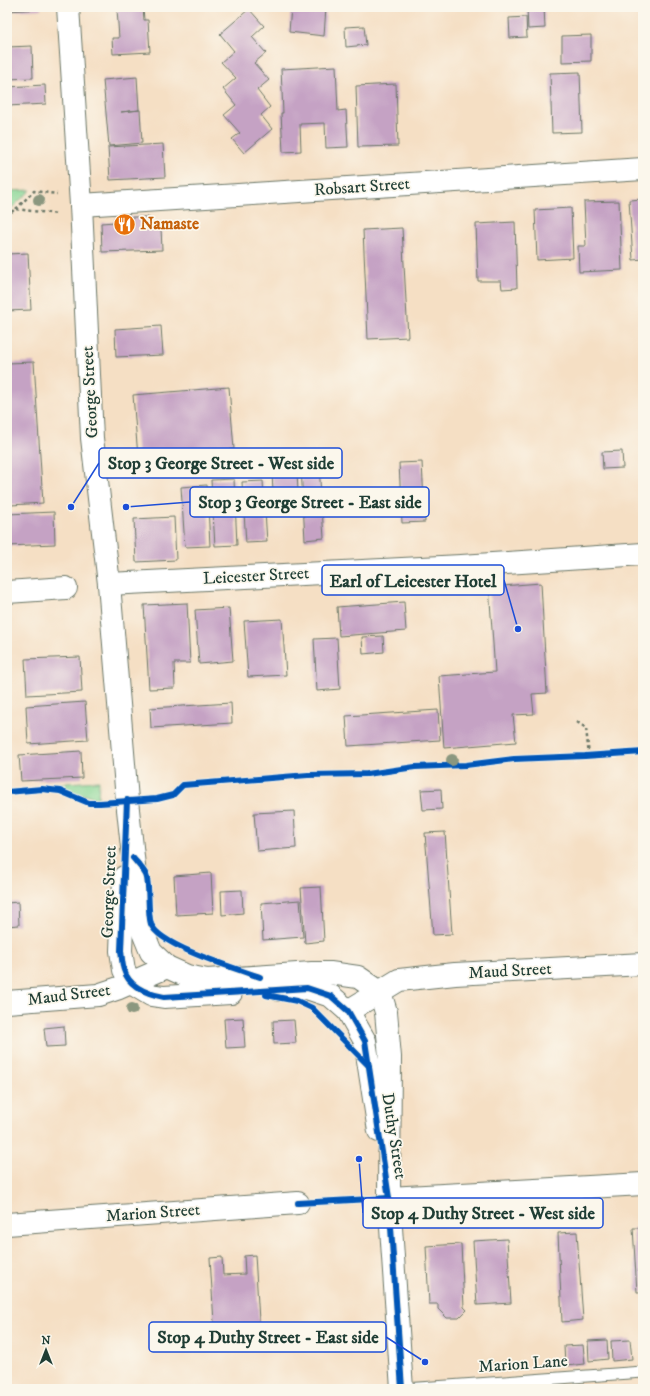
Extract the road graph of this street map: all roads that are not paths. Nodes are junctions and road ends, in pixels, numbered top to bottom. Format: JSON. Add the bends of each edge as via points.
{"nodes":[{"id":1,"x":68,"y":7,"type":"edge"},
{"id":2,"x":643,"y":169,"type":"edge"},
{"id":3,"x":81,"y":205,"type":"junction"},
{"id":4,"x":643,"y":554,"type":"edge"},
{"id":5,"x":109,"y":584,"type":"junction"},
{"id":6,"x":66,"y":588,"type":"dead end"},
{"id":7,"x":7,"y":592,"type":"edge"},
{"id":8,"x":127,"y":800,"type":"junction"},
{"id":9,"x":643,"y":964,"type":"edge"},
{"id":10,"x":167,"y":967,"type":"junction"},
{"id":11,"x":131,"y":983,"type":"junction"},
{"id":12,"x":380,"y":992,"type":"junction"},
{"id":13,"x":7,"y":1002,"type":"edge"},
{"id":14,"x":348,"y":1011,"type":"junction"},
{"id":15,"x":643,"y":1184,"type":"edge"},
{"id":16,"x":389,"y":1198,"type":"junction"},
{"id":17,"x":298,"y":1203,"type":"dead end"},
{"id":18,"x":7,"y":1224,"type":"edge"},
{"id":19,"x":643,"y":1372,"type":"edge"},
{"id":20,"x":403,"y":1389,"type":"edge"}],
"edges":[{"from":1,"to":3,"type":"street","name":"George Street"},
{"from":2,"to":3,"type":"street","name":"Robsart Street"},
{"from":3,"to":5,"type":"street","name":"George Street","via":[[92,438]]},
{"from":4,"to":5,"type":"street","name":"Leicester Street"},
{"from":5,"to":8,"type":"street","name":"George Street"},
{"from":6,"to":7,"type":"street"},
{"from":8,"to":10,"type":"street","name":"George Street","via":[[142,930],[152,952]]},
{"from":8,"to":11,"type":"street","name":"George Street","via":[[121,951],[124,970]]},
{"from":9,"to":12,"type":"street","name":"Maud Street","via":[[399,980]]},
{"from":10,"to":11,"type":"street","name":"Maud Street"},
{"from":10,"to":12,"type":"street","via":[[186,976],[207,980],[330,973],[358,978]]},
{"from":11,"to":13,"type":"street","name":"Maud Street","via":[[98,995]]},
{"from":11,"to":14,"type":"street","name":"Maud Street","via":[[152,995],[164,997],[307,988],[331,996]]},
{"from":12,"to":14,"type":"street","name":"Maud Street"},
{"from":12,"to":16,"type":"street","name":"Duthy Street","via":[[386,1012],[390,1057]]},
{"from":14,"to":16,"type":"street","name":"Duthy Street","via":[[365,1041]]},
{"from":15,"to":16,"type":"street"},
{"from":16,"to":20,"type":"street","name":"Duthy Street"},
{"from":17,"to":18,"type":"street","name":"Marion Street"},
{"from":19,"to":20,"type":"lane","name":"Marion Lane"}]}
